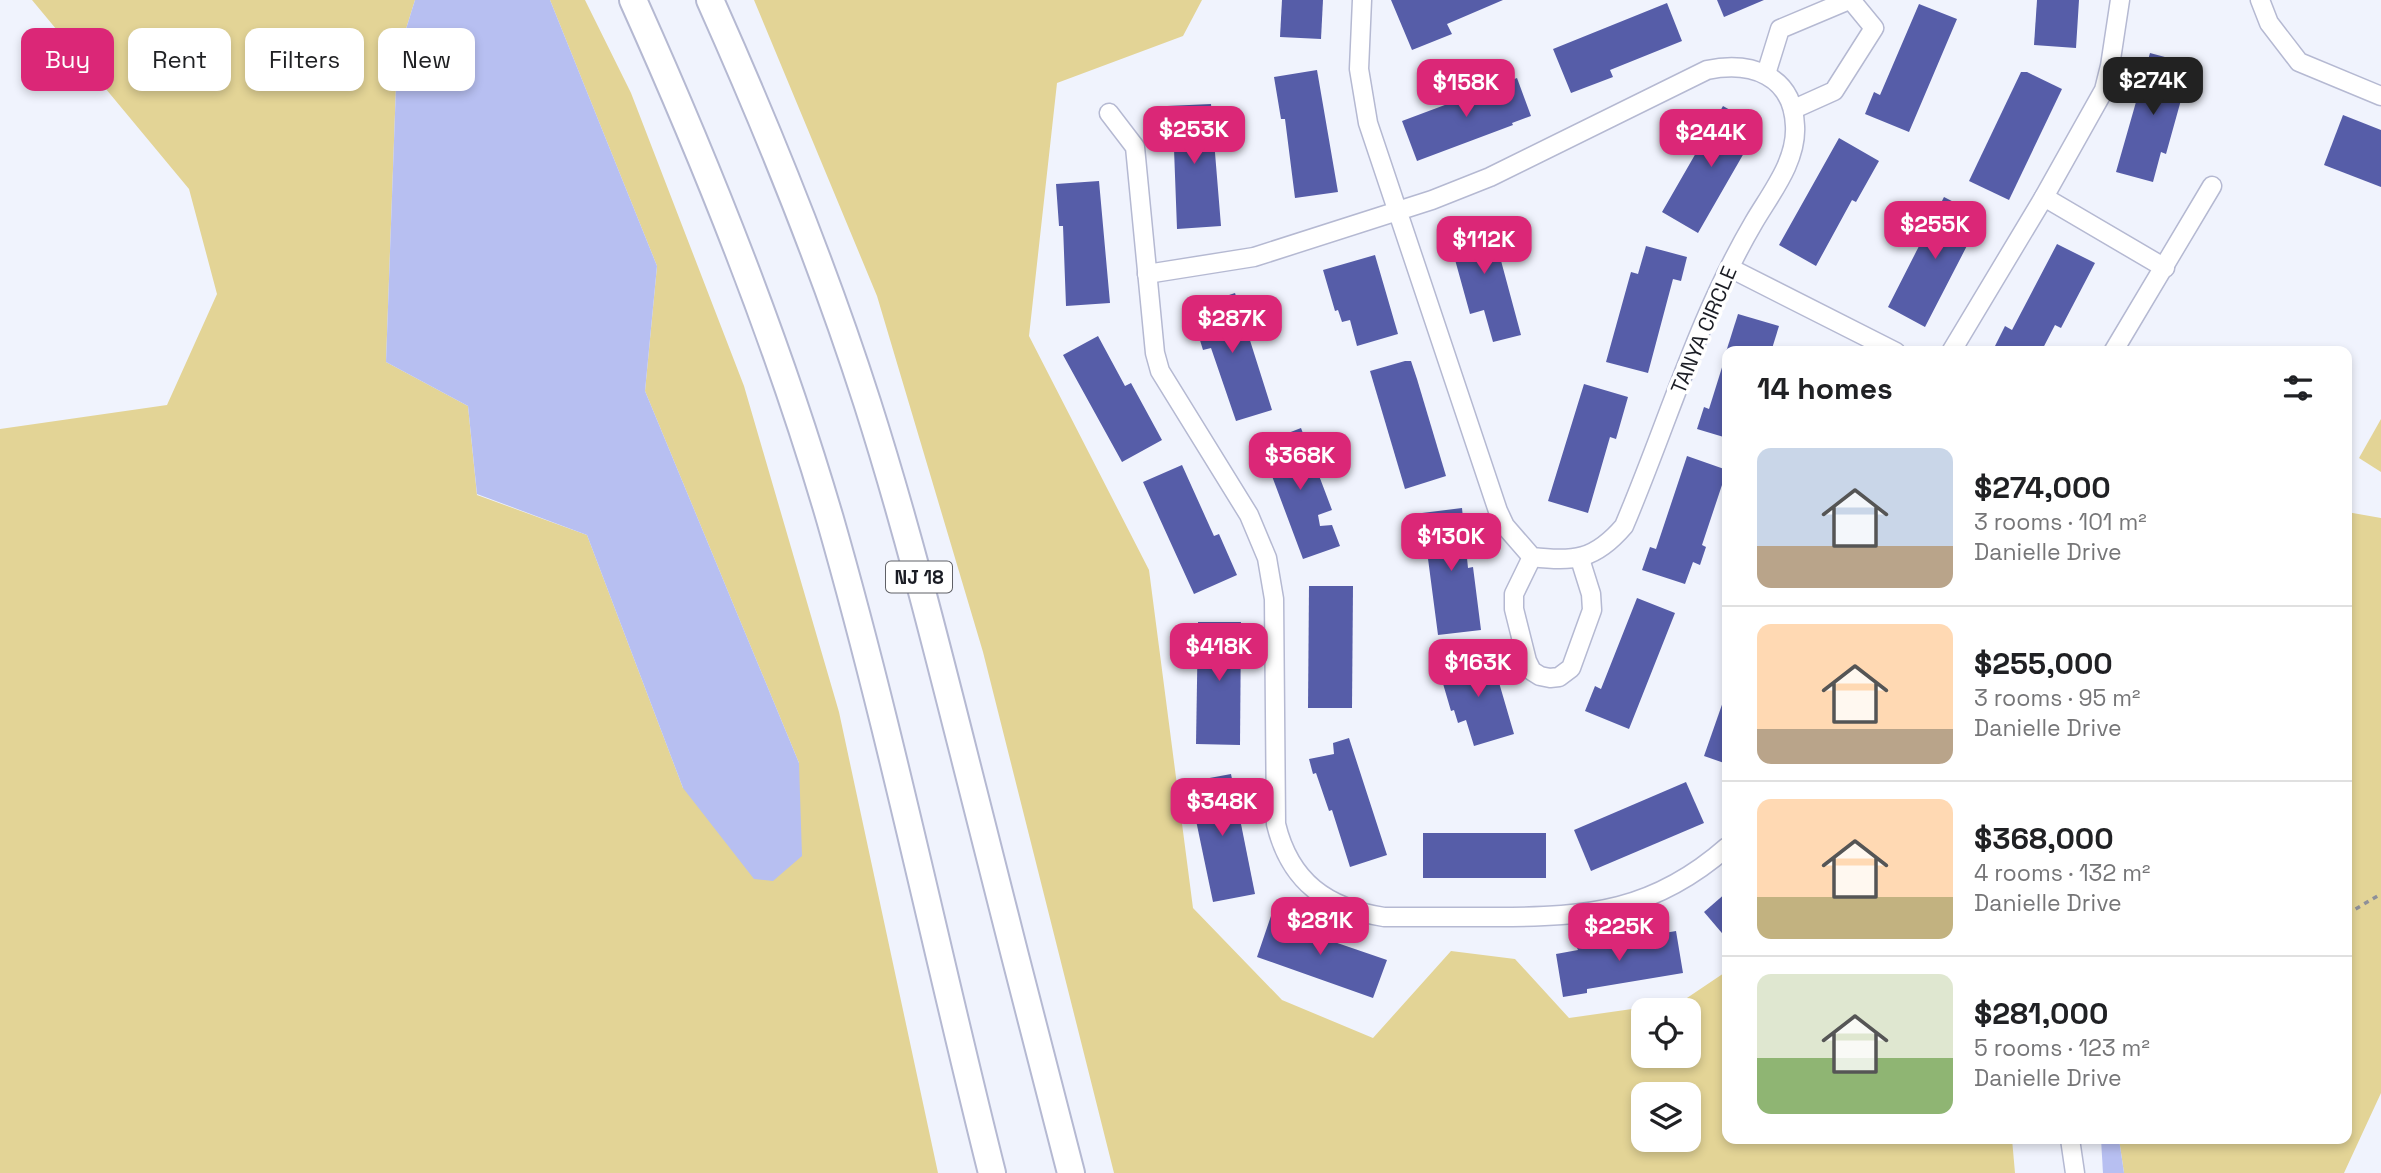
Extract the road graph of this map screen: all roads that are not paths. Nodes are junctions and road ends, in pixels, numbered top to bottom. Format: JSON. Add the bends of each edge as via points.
{"nodes":[{"id":1,"x":633,"y":0,"type":"edge"},
{"id":2,"x":710,"y":0,"type":"edge"},
{"id":3,"x":1362,"y":0,"type":"edge"},
{"id":4,"x":1850,"y":0,"type":"edge"},
{"id":5,"x":2120,"y":0,"type":"edge"},
{"id":6,"x":2260,"y":0,"type":"edge"},
{"id":7,"x":1766,"y":75,"type":"junction"},
{"id":8,"x":2381,"y":96,"type":"edge"},
{"id":9,"x":1794,"y":109,"type":"junction"},
{"id":10,"x":1109,"y":113,"type":"dead end"},
{"id":11,"x":2212,"y":186,"type":"dead end"},
{"id":12,"x":2044,"y":197,"type":"junction"},
{"id":13,"x":1398,"y":211,"type":"junction"},
{"id":14,"x":1730,"y":268,"type":"junction"},
{"id":15,"x":2165,"y":268,"type":"junction"},
{"id":16,"x":1147,"y":274,"type":"junction"},
{"id":17,"x":1884,"y":346,"type":"edge"},
{"id":18,"x":1955,"y":346,"type":"edge"},
{"id":19,"x":2117,"y":346,"type":"edge"},
{"id":20,"x":1532,"y":556,"type":"junction"},
{"id":21,"x":1580,"y":559,"type":"junction"},
{"id":22,"x":1722,"y":851,"type":"edge"},
{"id":23,"x":2071,"y":1144,"type":"edge"},
{"id":24,"x":992,"y":1173,"type":"edge"},
{"id":25,"x":1071,"y":1173,"type":"edge"},
{"id":26,"x":2075,"y":1173,"type":"edge"}],
"edges":[{"from":1,"to":24,"type":"highway","via":[[732,232],[830,520],[920,867]]},
{"from":2,"to":25,"type":"highway","number":"NJ 18","via":[[799,208],[878,438],[930,620]]},
{"from":3,"to":13,"type":"street","via":[[1359,69],[1364,107]]},
{"from":4,"to":7,"type":"street","via":[[1780,29]]},
{"from":4,"to":9,"type":"street","via":[[1874,28],[1834,91]]},
{"from":5,"to":12,"type":"street","via":[[2104,90]]},
{"from":6,"to":8,"type":"street","via":[[2269,23],[2299,62]]},
{"from":7,"to":9,"type":"street","via":[[1779,84]]},
{"from":7,"to":13,"type":"street","via":[[1735,66],[1707,70],[1490,177]]},
{"from":9,"to":14,"type":"street","name":"TANYA CIRCLE","via":[[1792,150],[1784,170]]},
{"from":10,"to":16,"type":"street","via":[[1135,147]]},
{"from":11,"to":15,"type":"street"},
{"from":12,"to":15,"type":"street"},
{"from":12,"to":18,"type":"street"},
{"from":13,"to":16,"type":"street","via":[[1254,257]]},
{"from":13,"to":20,"type":"street","via":[[1498,511]]},
{"from":14,"to":17,"type":"street"},
{"from":14,"to":21,"type":"street","name":"TANYA CIRCLE","via":[[1714,297],[1624,526],[1606,544]]},
{"from":15,"to":19,"type":"street"},
{"from":16,"to":22,"type":"street","via":[[1160,371],[1249,515],[1267,558],[1274,599],[1276,824],[1295,870],[1312,888],[1333,903],[1384,917],[1558,917],[1647,898]]},
{"from":20,"to":21,"type":"street"},
{"from":20,"to":21,"type":"street","via":[[1514,594],[1514,609],[1532,671],[1550,678],[1571,668],[1592,610]]},
{"from":23,"to":26,"type":"street"}]}
